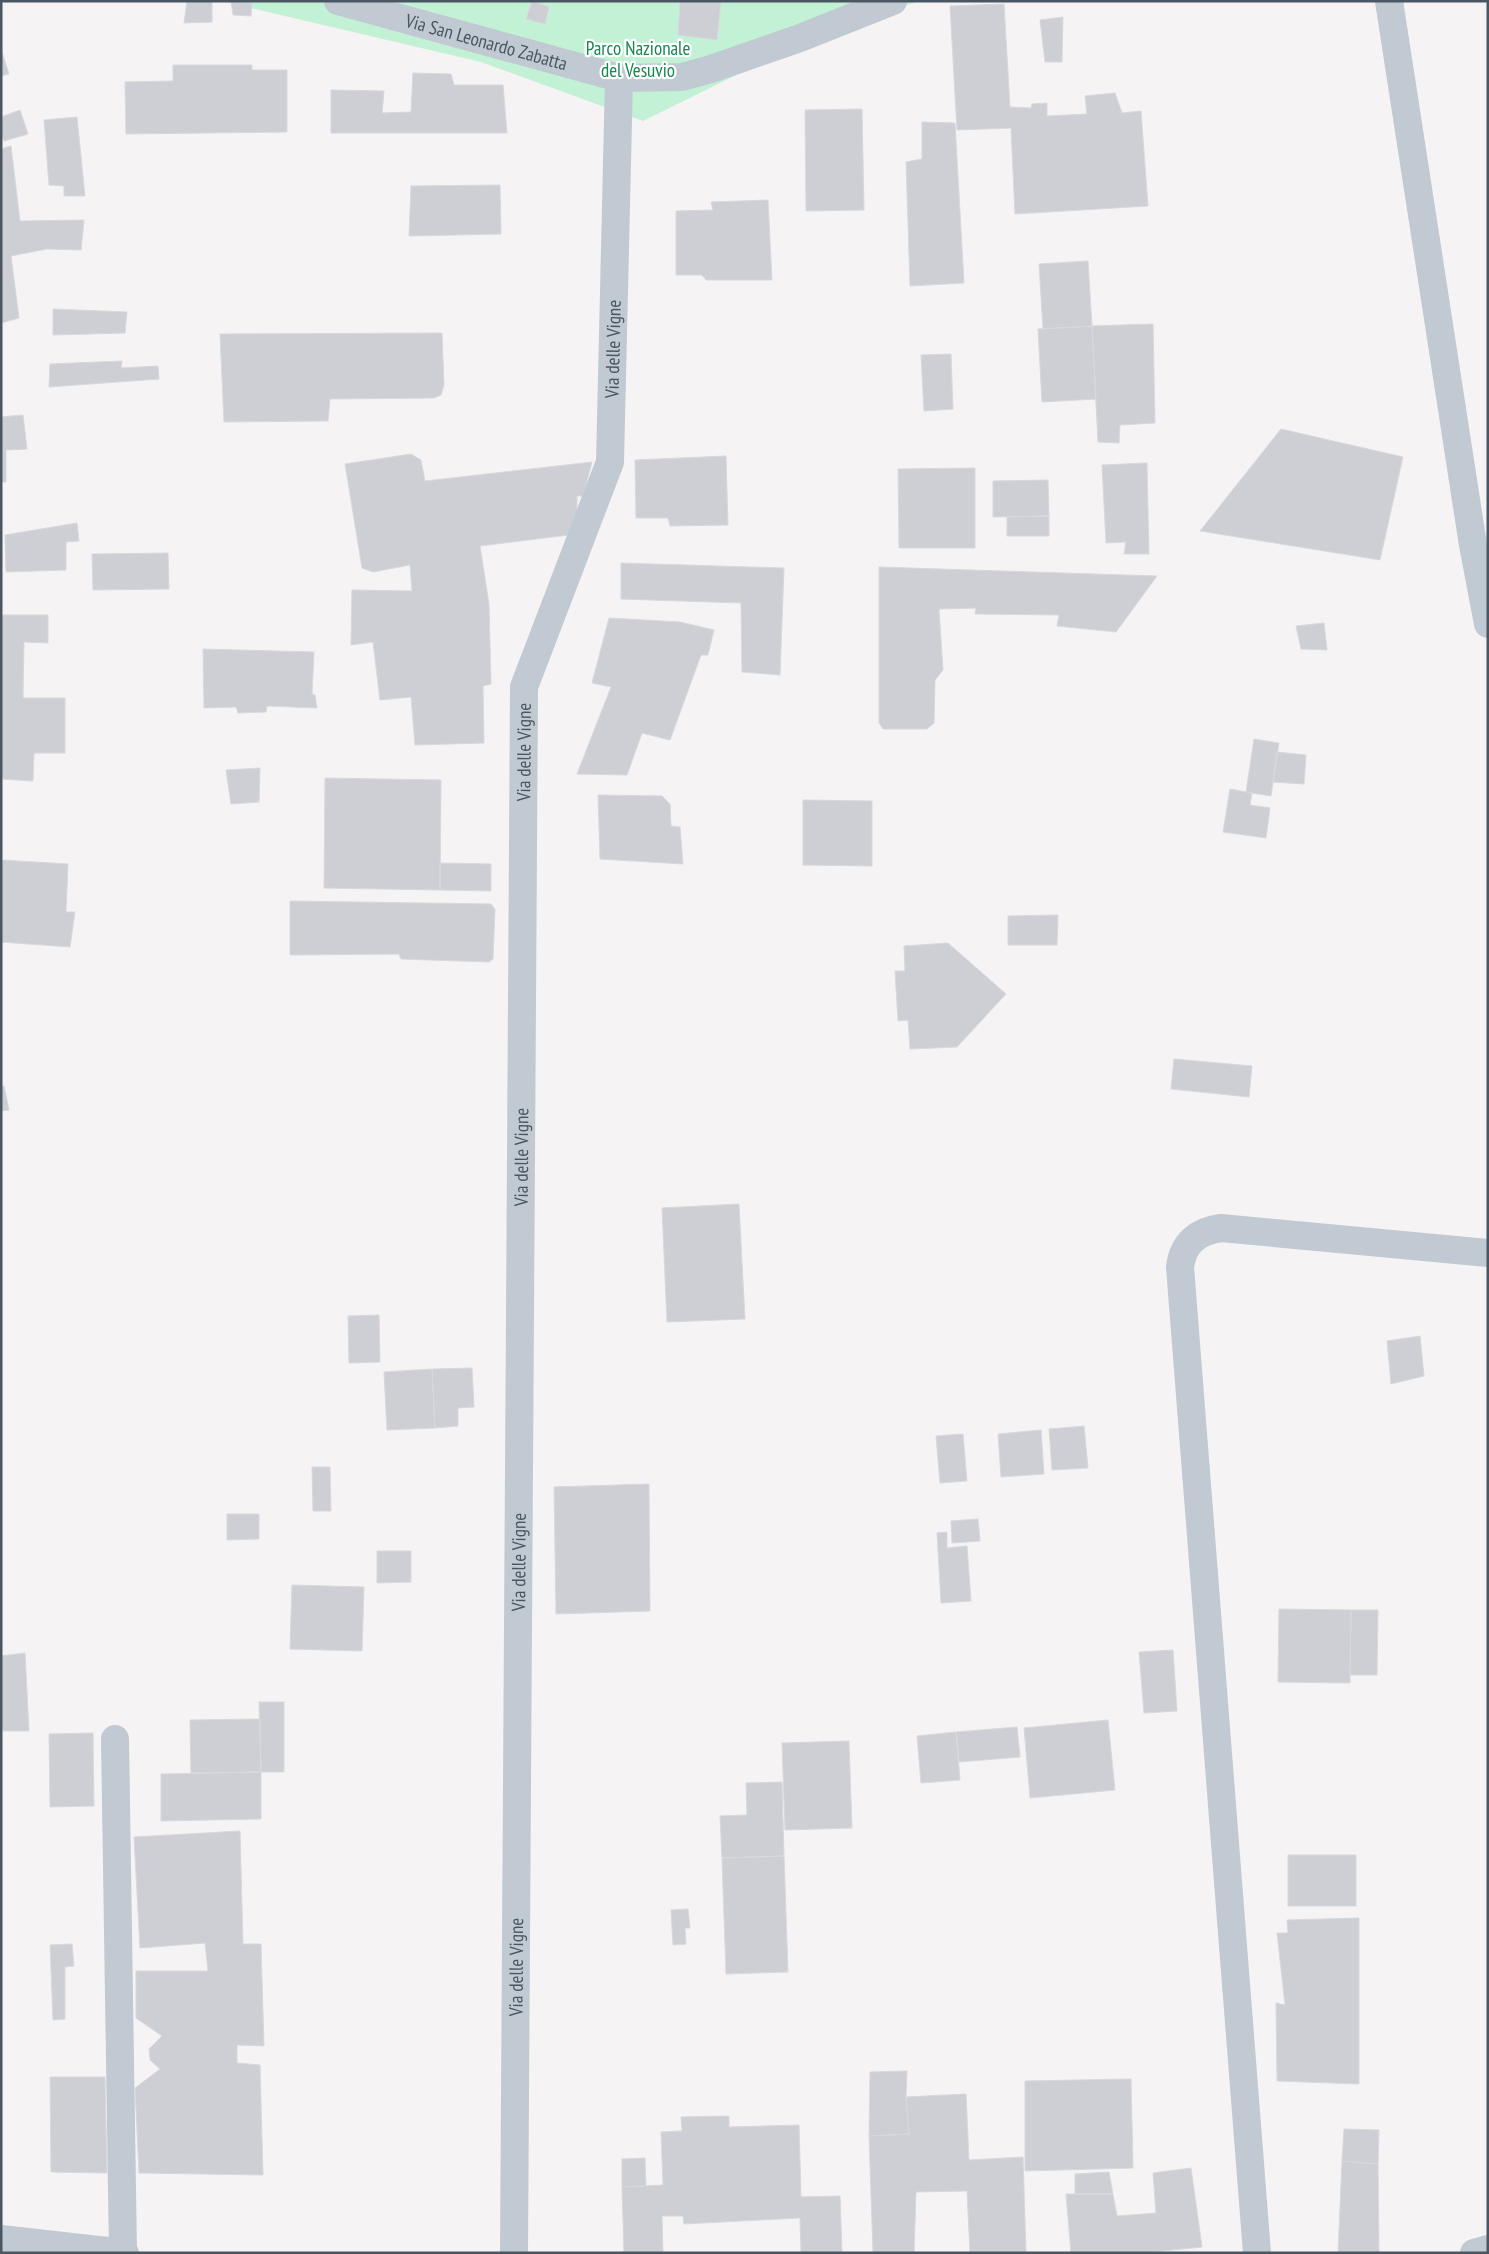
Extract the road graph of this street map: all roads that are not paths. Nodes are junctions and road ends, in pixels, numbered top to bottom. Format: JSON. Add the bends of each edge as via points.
{"nodes":[{"id":1,"x":338,"y":1,"type":"edge"},
{"id":2,"x":893,"y":1,"type":"edge"},
{"id":3,"x":1389,"y":1,"type":"edge"},
{"id":4,"x":619,"y":78,"type":"junction"},
{"id":5,"x":1488,"y":624,"type":"edge"},
{"id":6,"x":1488,"y":1253,"type":"edge"},
{"id":7,"x":115,"y":1739,"type":"dead end"},
{"id":8,"x":1,"y":2239,"type":"edge"},
{"id":9,"x":1488,"y":2250,"type":"edge"},
{"id":10,"x":124,"y":2253,"type":"edge"},
{"id":11,"x":514,"y":2253,"type":"edge"},
{"id":12,"x":1257,"y":2253,"type":"edge"},
{"id":13,"x":1474,"y":2253,"type":"edge"}],
"edges":[{"from":1,"to":4,"type":"street","name":"Via San Leonardo Zabatta"},
{"from":2,"to":4,"type":"street","name":"Via San Leonardo Zabatta","via":[[800,38],[682,78]]},
{"from":3,"to":5,"type":"street","via":[[1472,545]]},
{"from":4,"to":11,"type":"street","name":"Via delle Vigne","via":[[610,462],[524,687]]},
{"from":6,"to":12,"type":"street","via":[[1222,1228],[1200,1233],[1191,1240],[1181,1258]]},
{"from":7,"to":10,"type":"street"},
{"from":8,"to":10,"type":"street"},
{"from":9,"to":13,"type":"street"}]}
